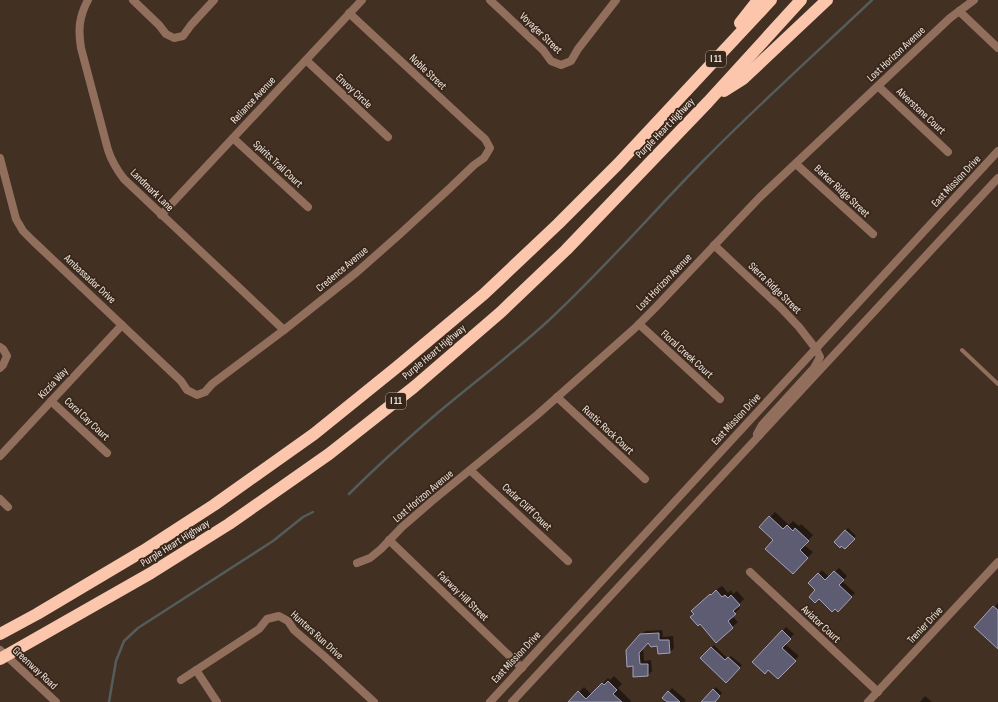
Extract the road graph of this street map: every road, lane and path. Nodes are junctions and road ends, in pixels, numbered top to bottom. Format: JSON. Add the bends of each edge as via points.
{"nodes":[{"id":1,"x":88,"y":0,"type":"edge"},
{"id":2,"x":132,"y":0,"type":"edge"},
{"id":3,"x":214,"y":0,"type":"edge"},
{"id":4,"x":362,"y":0,"type":"edge"},
{"id":5,"x":490,"y":0,"type":"edge"},
{"id":6,"x":616,"y":0,"type":"edge"},
{"id":7,"x":758,"y":0,"type":"edge"},
{"id":8,"x":771,"y":0,"type":"edge"},
{"id":9,"x":801,"y":0,"type":"edge"},
{"id":10,"x":827,"y":0,"type":"edge"},
{"id":11,"x":974,"y":0,"type":"edge"},
{"id":12,"x":959,"y":11,"type":"junction"},
{"id":13,"x":349,"y":14,"type":"junction"},
{"id":14,"x":998,"y":48,"type":"edge"},
{"id":15,"x":306,"y":60,"type":"junction"},
{"id":16,"x":878,"y":86,"type":"junction"},
{"id":17,"x":708,"y":102,"type":"junction"},
{"id":18,"x":662,"y":118,"type":"junction"},
{"id":19,"x":388,"y":137,"type":"dead end"},
{"id":20,"x":233,"y":138,"type":"junction"},
{"id":21,"x":490,"y":148,"type":"joint"},
{"id":22,"x":998,"y":151,"type":"edge"},
{"id":23,"x":948,"y":152,"type":"dead end"},
{"id":24,"x":0,"y":158,"type":"edge"},
{"id":25,"x":796,"y":164,"type":"junction"},
{"id":26,"x":998,"y":178,"type":"edge"},
{"id":27,"x":308,"y":207,"type":"dead end"},
{"id":28,"x":161,"y":215,"type":"junction"},
{"id":29,"x":873,"y":234,"type":"dead end"},
{"id":30,"x":714,"y":245,"type":"junction"},
{"id":31,"x":638,"y":324,"type":"junction"},
{"id":32,"x":122,"y":325,"type":"junction"},
{"id":33,"x":284,"y":330,"type":"junction"},
{"id":34,"x":0,"y":347,"type":"edge"},
{"id":35,"x":816,"y":349,"type":"junction"},
{"id":36,"x":962,"y":350,"type":"dead end"},
{"id":37,"x":0,"y":368,"type":"edge"},
{"id":38,"x":998,"y":384,"type":"edge"},
{"id":39,"x":197,"y":395,"type":"joint"},
{"id":40,"x":557,"y":397,"type":"junction"},
{"id":41,"x":720,"y":399,"type":"dead end"},
{"id":42,"x":51,"y":401,"type":"junction"},
{"id":43,"x":751,"y":445,"type":"junction"},
{"id":44,"x":107,"y":453,"type":"dead end"},
{"id":45,"x":0,"y":456,"type":"edge"},
{"id":46,"x":470,"y":470,"type":"junction"},
{"id":47,"x":645,"y":479,"type":"dead end"},
{"id":48,"x":0,"y":500,"type":"edge"},
{"id":49,"x":8,"y":507,"type":"dead end"},
{"id":50,"x":388,"y":540,"type":"junction"},
{"id":51,"x":568,"y":561,"type":"dead end"},
{"id":52,"x":998,"y":562,"type":"edge"},
{"id":53,"x":357,"y":563,"type":"dead end"},
{"id":54,"x":750,"y":572,"type":"dead end"},
{"id":55,"x":0,"y":634,"type":"edge"},
{"id":56,"x":0,"y":650,"type":"edge"},
{"id":57,"x":0,"y":659,"type":"edge"},
{"id":58,"x":522,"y":668,"type":"junction"},
{"id":59,"x":196,"y":670,"type":"junction"},
{"id":60,"x":181,"y":680,"type":"dead end"},
{"id":61,"x":878,"y":692,"type":"junction"},
{"id":62,"x":56,"y":702,"type":"edge"},
{"id":63,"x":217,"y":702,"type":"edge"},
{"id":64,"x":374,"y":702,"type":"edge"},
{"id":65,"x":490,"y":702,"type":"edge"},
{"id":66,"x":512,"y":702,"type":"edge"},
{"id":67,"x":868,"y":702,"type":"edge"}],
"edges":[{"from":1,"to":28,"type":"street","name":"Landmark Lane","via":[[81,17],[79,36],[111,160],[124,179]]},
{"from":2,"to":3,"type":"street","via":[[166,34],[174,38],[183,36]]},
{"from":4,"to":13,"type":"street","name":"Reliance Avenue"},
{"from":5,"to":6,"type":"street","name":"Voyager Street","via":[[543,50],[551,61],[561,65],[571,61]]},
{"from":7,"to":18,"type":"highway"},
{"from":8,"to":18,"type":"highway","name":"Purple Heart Highway","number":"I 11"},
{"from":9,"to":17,"type":"highway","name":"Purple Heart Highway","number":"I 11"},
{"from":10,"to":17,"type":"highway","via":[[743,79]]},
{"from":11,"to":12,"type":"street","name":"Lost Horizon Avenue"},
{"from":12,"to":14,"type":"street"},
{"from":12,"to":16,"type":"street","name":"Lost Horizon Avenue"},
{"from":13,"to":15,"type":"street","name":"Reliance Avenue"},
{"from":13,"to":21,"type":"street","name":"Noble Street","via":[[485,138]]},
{"from":15,"to":19,"type":"street","name":"Envoy Circle"},
{"from":15,"to":20,"type":"street","name":"Reliance Avenue"},
{"from":16,"to":23,"type":"street","name":"Alverstone Court"},
{"from":16,"to":25,"type":"street","name":"Lost Horizon Avenue"},
{"from":17,"to":57,"type":"highway","name":"Purple Heart Highway","number":"I 11","via":[[566,250],[501,312],[414,387],[329,454],[229,524],[151,573]]},
{"from":18,"to":55,"type":"highway","name":"Purple Heart Highway","number":"I 11","via":[[558,224],[484,294],[314,434],[214,505],[143,551]]},
{"from":20,"to":27,"type":"street","name":"Spirits Trail Court"},
{"from":20,"to":28,"type":"street","name":"Reliance Avenue"},
{"from":21,"to":33,"type":"street","name":"Credence Avenue","via":[[484,158],[357,272]]},
{"from":22,"to":35,"type":"street","name":"East Mission Drive"},
{"from":24,"to":32,"type":"street","name":"Ambassador Drive","via":[[12,207],[23,231]]},
{"from":25,"to":29,"type":"street","name":"Barker Ridge Street"},
{"from":25,"to":30,"type":"street","name":"Lost Horizon Avenue"},
{"from":26,"to":43,"type":"street"},
{"from":28,"to":33,"type":"street","name":"Landmark Lane"},
{"from":30,"to":31,"type":"street","name":"Lost Horizon Avenue"},
{"from":30,"to":35,"type":"street","name":"Sierra Ridge Street","via":[[781,308]]},
{"from":31,"to":40,"type":"street","name":"Lost Horizon Avenue"},
{"from":31,"to":41,"type":"street","name":"Floral Creek Court"},
{"from":32,"to":39,"type":"street","name":"Ambassador Drive","via":[[181,381],[187,390]]},
{"from":32,"to":42,"type":"street","name":"Kizzia Way"},
{"from":33,"to":39,"type":"street","name":"Credence Avenue","via":[[205,392]]},
{"from":34,"to":37,"type":"street","via":[[6,356]]},
{"from":35,"to":43,"type":"street","via":[[820,358],[814,368],[762,425]]},
{"from":35,"to":58,"type":"street","name":"East Mission Drive"},
{"from":36,"to":38,"type":"lane"},
{"from":40,"to":46,"type":"street","name":"Lost Horizon Avenue"},
{"from":40,"to":47,"type":"street","name":"Rustic Rock Court"},
{"from":42,"to":44,"type":"street","name":"Coral Cay Court"},
{"from":42,"to":45,"type":"street","name":"Kizzia Way"},
{"from":43,"to":66,"type":"street"},
{"from":46,"to":50,"type":"street","name":"Lost Horizon Avenue"},
{"from":46,"to":51,"type":"street","name":"Cedar Cliff Couet"},
{"from":48,"to":49,"type":"street"},
{"from":50,"to":53,"type":"street","name":"Lost Horizon Avenue","via":[[370,558]]},
{"from":50,"to":58,"type":"street","name":"Fairway Hill Street"},
{"from":52,"to":61,"type":"street","name":"Trenier Drive"},
{"from":54,"to":61,"type":"street","name":"Aviator Court"},
{"from":56,"to":62,"type":"street","name":"Greenway Road"},
{"from":58,"to":65,"type":"street","name":"East Mission Drive"},
{"from":59,"to":60,"type":"street","name":"Hunters Run Drive"},
{"from":59,"to":63,"type":"street"},
{"from":59,"to":64,"type":"street","name":"Hunters Run Drive","via":[[259,629],[267,619],[279,616],[288,621],[294,630]]},
{"from":61,"to":67,"type":"street","name":"Trenier Drive"}]}
